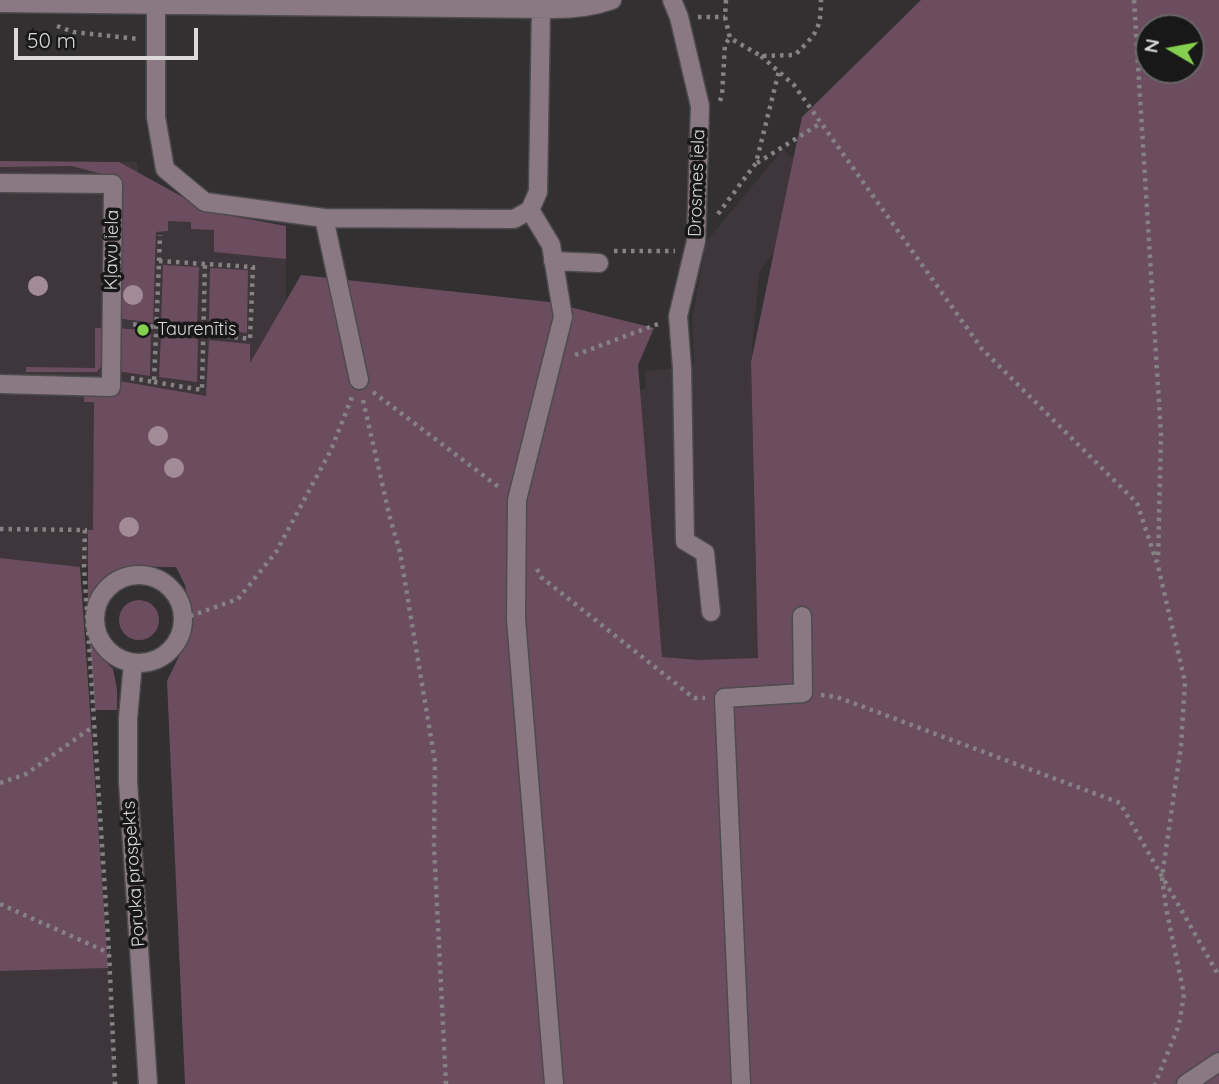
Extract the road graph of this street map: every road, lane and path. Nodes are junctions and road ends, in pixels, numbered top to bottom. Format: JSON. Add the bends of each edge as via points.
{"nodes":[{"id":1,"x":612,"y":0,"type":"edge"},
{"id":2,"x":673,"y":0,"type":"edge"},
{"id":3,"x":726,"y":0,"type":"edge"},
{"id":4,"x":821,"y":0,"type":"edge"},
{"id":5,"x":1133,"y":0,"type":"edge"},
{"id":6,"x":90,"y":2,"type":"edge"},
{"id":7,"x":156,"y":2,"type":"edge"},
{"id":8,"x":0,"y":3,"type":"edge"},
{"id":9,"x":541,"y":9,"type":"junction"},
{"id":10,"x":51,"y":23,"type":"dead end"},
{"id":11,"x":730,"y":38,"type":"junction"},
{"id":12,"x":156,"y":40,"type":"junction"},
{"id":13,"x":761,"y":56,"type":"junction"},
{"id":14,"x":779,"y":71,"type":"junction"},
{"id":15,"x":700,"y":106,"type":"junction"},
{"id":16,"x":821,"y":123,"type":"junction"},
{"id":17,"x":756,"y":163,"type":"junction"},
{"id":18,"x":0,"y":183,"type":"edge"},
{"id":19,"x":530,"y":210,"type":"junction"},
{"id":20,"x":324,"y":218,"type":"junction"},
{"id":21,"x":696,"y":226,"type":"junction"},
{"id":22,"x":160,"y":235,"type":"dead end"},
{"id":23,"x":659,"y":251,"type":"dead end"},
{"id":24,"x":159,"y":261,"type":"junction"},
{"id":25,"x":553,"y":261,"type":"junction"},
{"id":26,"x":598,"y":262,"type":"joint"},
{"id":27,"x":205,"y":263,"type":"junction"},
{"id":28,"x":678,"y":316,"type":"junction"},
{"id":29,"x":111,"y":322,"type":"junction"},
{"id":30,"x":156,"y":327,"type":"junction"},
{"id":31,"x":203,"y":333,"type":"junction"},
{"id":32,"x":550,"y":367,"type":"junction"},
{"id":33,"x":111,"y":380,"type":"junction"},
{"id":34,"x":359,"y":380,"type":"junction"},
{"id":35,"x":154,"y":382,"type":"junction"},
{"id":36,"x":0,"y":384,"type":"edge"},
{"id":37,"x":517,"y":500,"type":"junction"},
{"id":38,"x":0,"y":529,"type":"edge"},
{"id":39,"x":535,"y":566,"type":"dead end"},
{"id":40,"x":1158,"y":566,"type":"junction"},
{"id":41,"x":711,"y":612,"type":"dead end"},
{"id":42,"x":802,"y":616,"type":"dead end"},
{"id":43,"x":182,"y":619,"type":"junction"},
{"id":44,"x":133,"y":663,"type":"junction"},
{"id":45,"x":803,"y":693,"type":"junction"},
{"id":46,"x":724,"y":698,"type":"junction"},
{"id":47,"x":94,"y":725,"type":"junction"},
{"id":48,"x":0,"y":783,"type":"edge"},
{"id":49,"x":1162,"y":877,"type":"junction"},
{"id":50,"x":0,"y":904,"type":"edge"},
{"id":51,"x":109,"y":953,"type":"junction"},
{"id":52,"x":1219,"y":976,"type":"edge"},
{"id":53,"x":1219,"y":1062,"type":"edge"},
{"id":54,"x":115,"y":1084,"type":"edge"},
{"id":55,"x":148,"y":1084,"type":"edge"},
{"id":56,"x":446,"y":1084,"type":"edge"},
{"id":57,"x":554,"y":1084,"type":"edge"},
{"id":58,"x":741,"y":1084,"type":"edge"},
{"id":59,"x":1155,"y":1084,"type":"edge"},
{"id":60,"x":1186,"y":1084,"type":"edge"}],
"edges":[{"from":1,"to":9,"type":"street","via":[[569,9]]},
{"from":2,"to":15,"type":"street","name":"Drosmes iela"},
{"from":3,"to":11,"type":"path"},
{"from":4,"to":13,"type":"path","via":[[821,22],[795,55]]},
{"from":5,"to":40,"type":"path","via":[[1161,435]]},
{"from":6,"to":7,"type":"street"},
{"from":6,"to":8,"type":"street"},
{"from":7,"to":9,"type":"street"},
{"from":7,"to":12,"type":"street"},
{"from":9,"to":19,"type":"street","via":[[538,192]]},
{"from":10,"to":12,"type":"path","via":[[73,32]]},
{"from":11,"to":13,"type":"path"},
{"from":11,"to":15,"type":"path","via":[[725,44],[717,107]]},
{"from":12,"to":20,"type":"street","via":[[156,117],[165,169],[205,202]]},
{"from":13,"to":14,"type":"path"},
{"from":14,"to":16,"type":"path"},
{"from":14,"to":17,"type":"path"},
{"from":15,"to":21,"type":"street","name":"Drosmes iela"},
{"from":16,"to":17,"type":"path"},
{"from":16,"to":40,"type":"path","via":[[982,349],[1137,503]]},
{"from":17,"to":21,"type":"path","via":[[715,218]]},
{"from":18,"to":29,"type":"street","name":"Kļavu iela","via":[[113,184]]},
{"from":19,"to":20,"type":"street","via":[[514,219]]},
{"from":19,"to":25,"type":"street","via":[[551,245]]},
{"from":20,"to":34,"type":"street"},
{"from":21,"to":28,"type":"street","name":"Drosmes iela"},
{"from":22,"to":24,"type":"path"},
{"from":23,"to":26,"type":"path","via":[[614,251]]},
{"from":24,"to":27,"type":"path"},
{"from":24,"to":30,"type":"path"},
{"from":25,"to":26,"type":"street"},
{"from":25,"to":32,"type":"street","via":[[563,317]]},
{"from":27,"to":31,"type":"path"},
{"from":27,"to":31,"type":"path","via":[[253,267],[250,339]]},
{"from":28,"to":32,"type":"path"},
{"from":28,"to":41,"type":"street","name":"Drosmes iela","via":[[685,541],[705,553]]},
{"from":29,"to":30,"type":"path"},
{"from":29,"to":33,"type":"street","name":"Kļavu iela"},
{"from":30,"to":31,"type":"path"},
{"from":30,"to":35,"type":"path"},
{"from":31,"to":35,"type":"path","via":[[202,390]]},
{"from":32,"to":37,"type":"street"},
{"from":33,"to":35,"type":"path"},
{"from":33,"to":36,"type":"street"},
{"from":34,"to":37,"type":"path"},
{"from":34,"to":43,"type":"path","via":[[331,450],[276,552],[239,599]]},
{"from":34,"to":56,"type":"path","via":[[400,552],[435,762],[434,846]]},
{"from":37,"to":57,"type":"street","via":[[516,618]]},
{"from":38,"to":47,"type":"path","via":[[85,530]]},
{"from":39,"to":46,"type":"path","via":[[541,577],[694,698]]},
{"from":40,"to":49,"type":"path","via":[[1185,682],[1181,746]]},
{"from":42,"to":45,"type":"street"},
{"from":43,"to":44,"type":"street","via":[[170,651],[157,659]]},
{"from":43,"to":44,"type":"street","via":[[176,596],[154,577],[126,577],[113,583],[96,606],[97,635],[115,657]]},
{"from":44,"to":55,"type":"street","name":"Poruka prospekts","via":[[128,782]]},
{"from":45,"to":46,"type":"street"},
{"from":45,"to":49,"type":"path","via":[[837,696],[1120,803]]},
{"from":46,"to":58,"type":"street"},
{"from":47,"to":48,"type":"path","via":[[26,774]]},
{"from":47,"to":51,"type":"path"},
{"from":49,"to":52,"type":"path"},
{"from":49,"to":59,"type":"path","via":[[1184,994],[1179,1025]]},
{"from":50,"to":51,"type":"path"},
{"from":51,"to":54,"type":"path"},
{"from":53,"to":60,"type":"street"}]}
